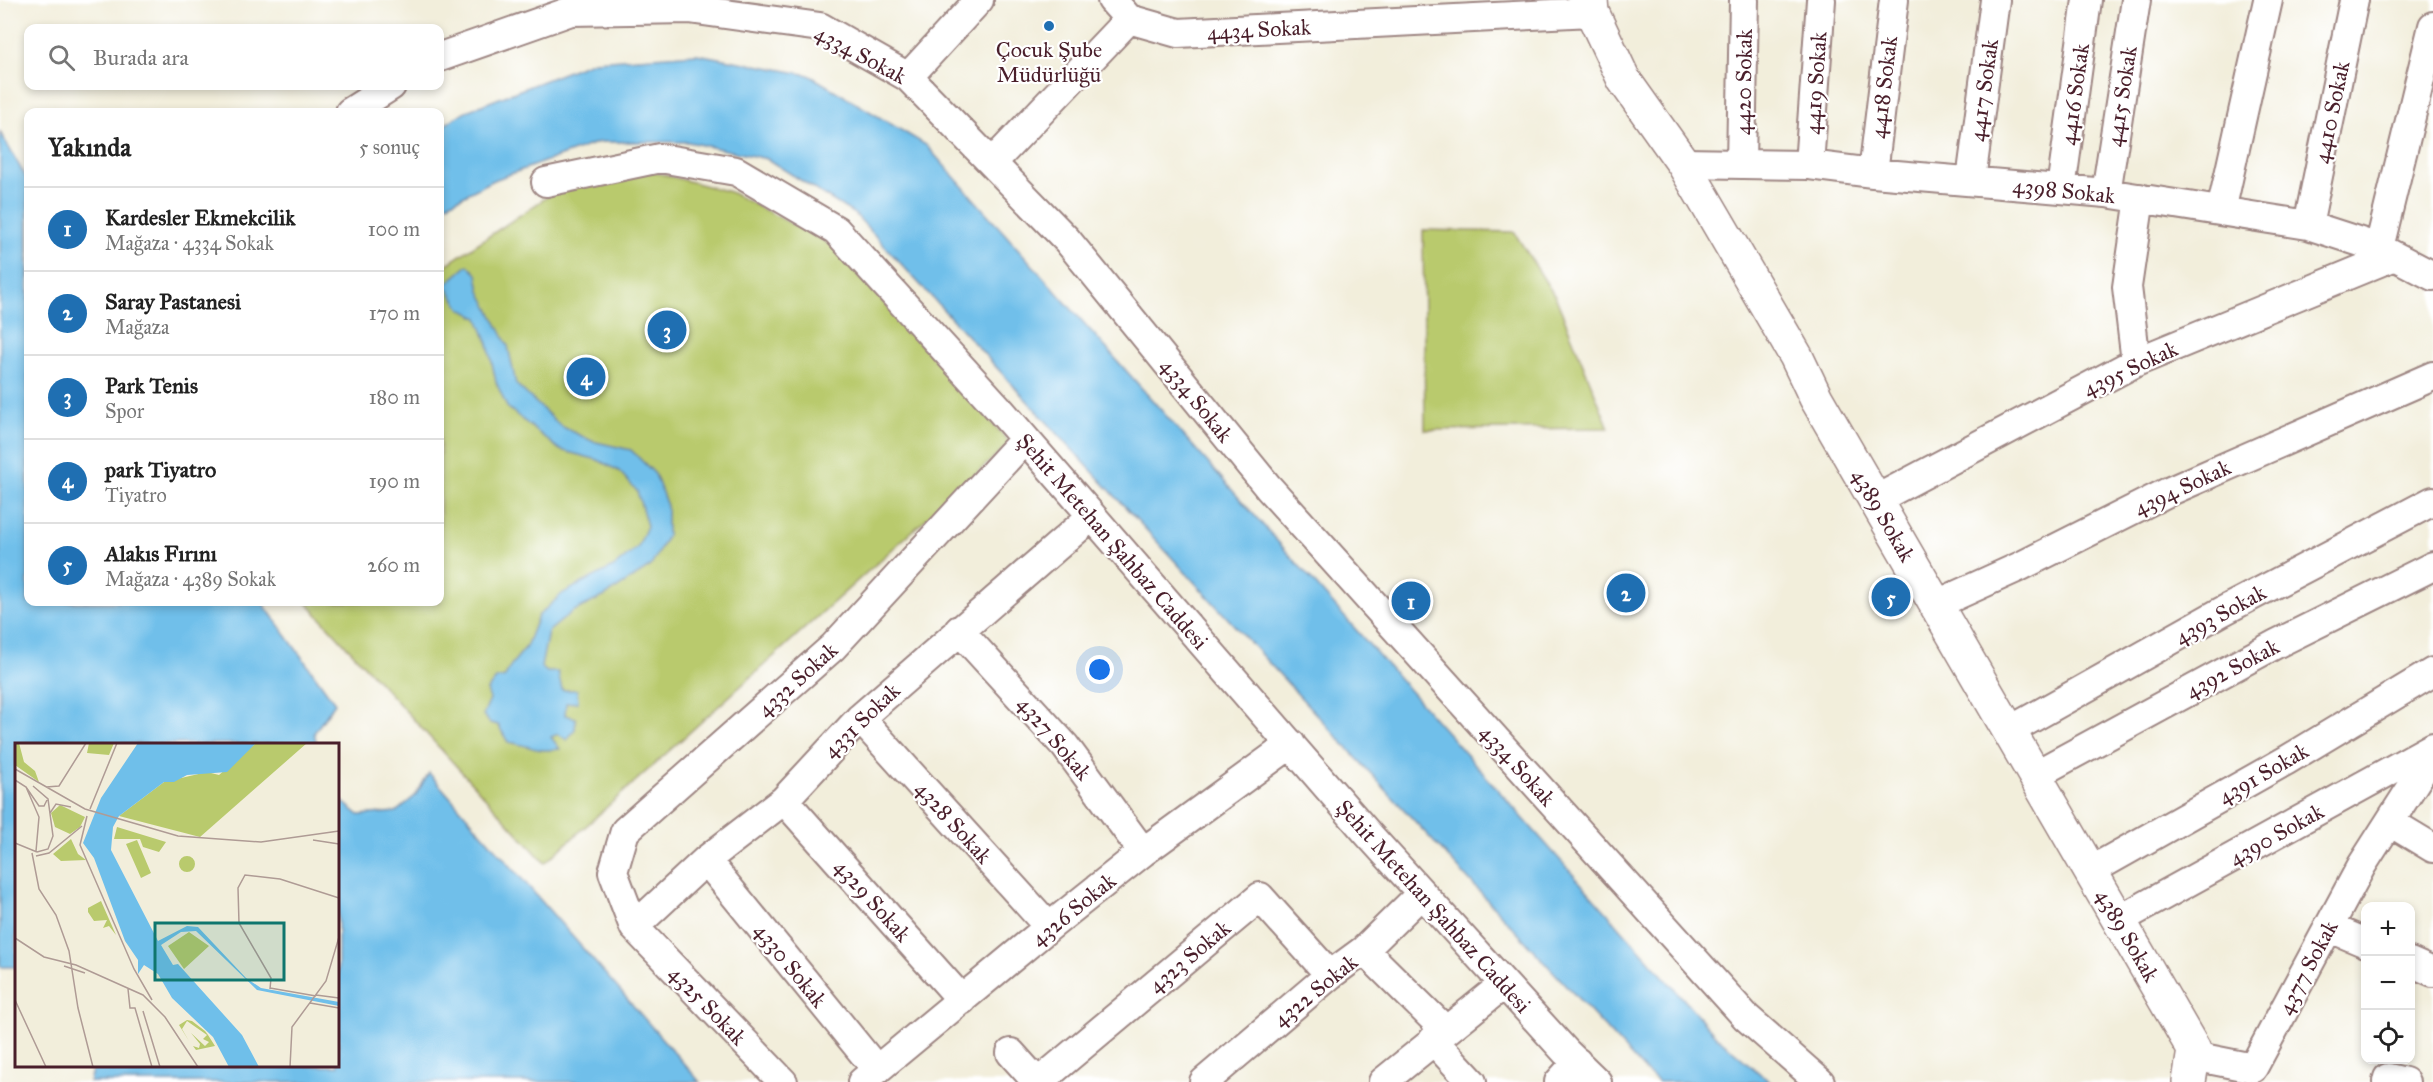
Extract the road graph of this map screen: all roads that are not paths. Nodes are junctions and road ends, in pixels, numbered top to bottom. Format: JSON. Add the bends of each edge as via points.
{"nodes":[{"id":1,"x":979,"y":0,"type":"edge"},
{"id":2,"x":1744,"y":0,"type":"edge"},
{"id":3,"x":1821,"y":0,"type":"edge"},
{"id":4,"x":1894,"y":0,"type":"edge"},
{"id":5,"x":1995,"y":0,"type":"edge"},
{"id":6,"x":2087,"y":0,"type":"edge"},
{"id":7,"x":2136,"y":0,"type":"edge"},
{"id":8,"x":2268,"y":0,"type":"edge"},
{"id":9,"x":2354,"y":0,"type":"edge"},
{"id":10,"x":1591,"y":6,"type":"edge"},
{"id":11,"x":1120,"y":9,"type":"edge"},
{"id":12,"x":2433,"y":26,"type":"edge"},
{"id":13,"x":444,"y":56,"type":"edge"},
{"id":14,"x":908,"y":77,"type":"junction"},
{"id":15,"x":385,"y":90,"type":"edge"},
{"id":16,"x":356,"y":108,"type":"edge"},
{"id":17,"x":992,"y":164,"type":"junction"},
{"id":18,"x":1683,"y":164,"type":"junction"},
{"id":19,"x":1742,"y":164,"type":"junction"},
{"id":20,"x":1809,"y":165,"type":"junction"},
{"id":21,"x":1873,"y":173,"type":"junction"},
{"id":22,"x":1971,"y":180,"type":"junction"},
{"id":23,"x":546,"y":182,"type":"dead end"},
{"id":24,"x":2061,"y":189,"type":"junction"},
{"id":25,"x":2106,"y":193,"type":"junction"},
{"id":26,"x":2140,"y":198,"type":"junction"},
{"id":27,"x":2221,"y":211,"type":"junction"},
{"id":28,"x":2308,"y":225,"type":"junction"},
{"id":29,"x":2386,"y":252,"type":"junction"},
{"id":30,"x":2433,"y":276,"type":"edge"},
{"id":31,"x":2136,"y":362,"type":"junction"},
{"id":32,"x":2433,"y":376,"type":"edge"},
{"id":33,"x":1025,"y":439,"type":"junction"},
{"id":34,"x":1875,"y":500,"type":"junction"},
{"id":35,"x":2433,"y":501,"type":"edge"},
{"id":36,"x":1092,"y":516,"type":"junction"},
{"id":37,"x":2433,"y":566,"type":"edge"},
{"id":38,"x":1935,"y":605,"type":"junction"},
{"id":39,"x":959,"y":630,"type":"junction"},
{"id":40,"x":2433,"y":672,"type":"edge"},
{"id":41,"x":860,"y":718,"type":"junction"},
{"id":42,"x":2009,"y":731,"type":"junction"},
{"id":43,"x":1291,"y":744,"type":"junction"},
{"id":44,"x":2433,"y":747,"type":"edge"},
{"id":45,"x":2433,"y":754,"type":"edge"},
{"id":46,"x":2035,"y":775,"type":"junction"},
{"id":47,"x":784,"y":800,"type":"junction"},
{"id":48,"x":2390,"y":822,"type":"junction"},
{"id":49,"x":2433,"y":848,"type":"edge"},
{"id":50,"x":1143,"y":852,"type":"junction"},
{"id":51,"x":706,"y":860,"type":"junction"},
{"id":52,"x":2090,"y":871,"type":"junction"},
{"id":53,"x":1422,"y":893,"type":"junction"},
{"id":54,"x":2119,"y":920,"type":"junction"},
{"id":55,"x":634,"y":927,"type":"junction"},
{"id":56,"x":1049,"y":927,"type":"junction"},
{"id":57,"x":2328,"y":927,"type":"junction"},
{"id":58,"x":2361,"y":941,"type":"edge"},
{"id":59,"x":1364,"y":950,"type":"junction"},
{"id":60,"x":2415,"y":964,"type":"edge"},
{"id":61,"x":2433,"y":972,"type":"edge"},
{"id":62,"x":1330,"y":975,"type":"junction"},
{"id":63,"x":1504,"y":984,"type":"junction"},
{"id":64,"x":962,"y":1000,"type":"junction"},
{"id":65,"x":1439,"y":1035,"type":"junction"},
{"id":66,"x":1011,"y":1053,"type":"dead end"},
{"id":67,"x":2191,"y":1069,"type":"edge"},
{"id":68,"x":1568,"y":1072,"type":"edge"},
{"id":69,"x":2248,"y":1074,"type":"edge"},
{"id":70,"x":869,"y":1076,"type":"edge"},
{"id":71,"x":783,"y":1082,"type":"edge"},
{"id":72,"x":1038,"y":1082,"type":"edge"},
{"id":73,"x":1204,"y":1082,"type":"edge"},
{"id":74,"x":1383,"y":1082,"type":"edge"},
{"id":75,"x":1472,"y":1082,"type":"edge"},
{"id":76,"x":1597,"y":1082,"type":"edge"},
{"id":77,"x":1820,"y":1082,"type":"edge"}],
"edges":[{"from":1,"to":14,"type":"street"},
{"from":2,"to":19,"type":"street","name":"4420 Sokak"},
{"from":3,"to":20,"type":"street","name":"4419 Sokak"},
{"from":4,"to":21,"type":"street","name":"4418 Sokak"},
{"from":5,"to":22,"type":"street","name":"4417 Sokak"},
{"from":6,"to":24,"type":"street","name":"4416 Sokak"},
{"from":7,"to":25,"type":"street","name":"4415 Sokak"},
{"from":8,"to":27,"type":"street"},
{"from":9,"to":28,"type":"street","name":"4410 Sokak"},
{"from":10,"to":11,"type":"street","name":"4434 Sokak","via":[[1178,33]]},
{"from":10,"to":18,"type":"main road","name":"4389 Sokak","via":[[1624,80]]},
{"from":11,"to":17,"type":"street"},
{"from":12,"to":29,"type":"street"},
{"from":13,"to":14,"type":"street","name":"4334 Sokak","via":[[571,11],[689,9],[820,27]]},
{"from":14,"to":17,"type":"street","name":"4334 Sokak"},
{"from":15,"to":16,"type":"street"},
{"from":17,"to":77,"type":"street","name":"4334 Sokak","via":[[1066,240],[1268,487],[1723,993]]},
{"from":18,"to":19,"type":"street","name":"4398 Sokak"},
{"from":18,"to":34,"type":"main road","name":"4389 Sokak"},
{"from":19,"to":20,"type":"street","name":"4398 Sokak"},
{"from":20,"to":21,"type":"street","name":"4398 Sokak"},
{"from":21,"to":22,"type":"street","name":"4398 Sokak"},
{"from":22,"to":24,"type":"street","name":"4398 Sokak"},
{"from":23,"to":33,"type":"street","name":"Şehit Metehan Şahbaz Caddesi","via":[[660,158],[736,171],[836,230]]},
{"from":24,"to":25,"type":"street","name":"4398 Sokak"},
{"from":25,"to":26,"type":"street","name":"4398 Sokak"},
{"from":26,"to":27,"type":"street","name":"4398 Sokak"},
{"from":26,"to":31,"type":"street","via":[[2127,287]]},
{"from":27,"to":28,"type":"street","name":"4398 Sokak"},
{"from":28,"to":29,"type":"street","name":"4398 Sokak"},
{"from":29,"to":30,"type":"street","name":"4398 Sokak"},
{"from":29,"to":31,"type":"street","name":"4395 Sokak"},
{"from":31,"to":34,"type":"street","name":"4395 Sokak"},
{"from":32,"to":38,"type":"street","name":"4394 Sokak","via":[[2168,492]]},
{"from":33,"to":36,"type":"street","name":"Şehit Metehan Şahbaz Caddesi"},
{"from":33,"to":55,"type":"street","name":"4332 Sokak","via":[[833,647],[625,831],[613,872]]},
{"from":34,"to":38,"type":"main road","name":"4389 Sokak"},
{"from":35,"to":42,"type":"street","name":"4393 Sokak","via":[[2222,612]]},
{"from":36,"to":39,"type":"street","name":"4331 Sokak"},
{"from":36,"to":43,"type":"street","name":"Şehit Metehan Şahbaz Caddesi"},
{"from":37,"to":46,"type":"street","name":"4392 Sokak","via":[[2276,644]]},
{"from":38,"to":42,"type":"main road","name":"4389 Sokak"},
{"from":39,"to":41,"type":"street","name":"4331 Sokak"},
{"from":39,"to":50,"type":"street","name":"4327 Sokak","via":[[1065,746]]},
{"from":40,"to":52,"type":"street","name":"4391 Sokak"},
{"from":41,"to":47,"type":"street","name":"4331 Sokak"},
{"from":41,"to":56,"type":"street","name":"4328 Sokak"},
{"from":42,"to":46,"type":"main road","name":"4389 Sokak"},
{"from":43,"to":50,"type":"street","name":"4326 Sokak"},
{"from":43,"to":53,"type":"street","name":"Şehit Metehan Şahbaz Caddesi"},
{"from":44,"to":54,"type":"street","name":"4390 Sokak"},
{"from":45,"to":48,"type":"street","name":"4377 Sokak"},
{"from":46,"to":52,"type":"main road","name":"4389 Sokak"},
{"from":47,"to":51,"type":"street","name":"4331 Sokak"},
{"from":47,"to":64,"type":"street","name":"4329 Sokak"},
{"from":48,"to":49,"type":"street"},
{"from":48,"to":57,"type":"street","name":"4377 Sokak"},
{"from":50,"to":56,"type":"street","name":"4326 Sokak"},
{"from":51,"to":55,"type":"street","name":"4331 Sokak"},
{"from":51,"to":70,"type":"street","name":"4330 Sokak"},
{"from":52,"to":54,"type":"main road","name":"4389 Sokak"},
{"from":53,"to":59,"type":"street","name":"4322 Sokak"},
{"from":53,"to":63,"type":"street","name":"Şehit Metehan Şahbaz Caddesi"},
{"from":54,"to":67,"type":"main road","name":"4389 Sokak","via":[[2194,1050]]},
{"from":55,"to":71,"type":"street","name":"4325 Sokak"},
{"from":56,"to":64,"type":"street","name":"4326 Sokak"},
{"from":57,"to":58,"type":"street"},
{"from":57,"to":69,"type":"street","name":"4377 Sokak"},
{"from":59,"to":62,"type":"street","name":"4322 Sokak"},
{"from":59,"to":65,"type":"street"},
{"from":60,"to":61,"type":"street"},
{"from":62,"to":72,"type":"street","name":"4323 Sokak","via":[[1260,897]]},
{"from":62,"to":73,"type":"street","name":"4322 Sokak"},
{"from":63,"to":65,"type":"street"},
{"from":63,"to":68,"type":"street","name":"Şehit Metehan Şahbaz Caddesi"},
{"from":64,"to":70,"type":"street","name":"4326 Sokak"},
{"from":65,"to":74,"type":"street"},
{"from":65,"to":75,"type":"street"},
{"from":66,"to":72,"type":"street"},
{"from":67,"to":69,"type":"street","name":"4377 Sokak"},
{"from":68,"to":76,"type":"street","name":"Şehit Metehan Şahbaz Caddesi"}]}
